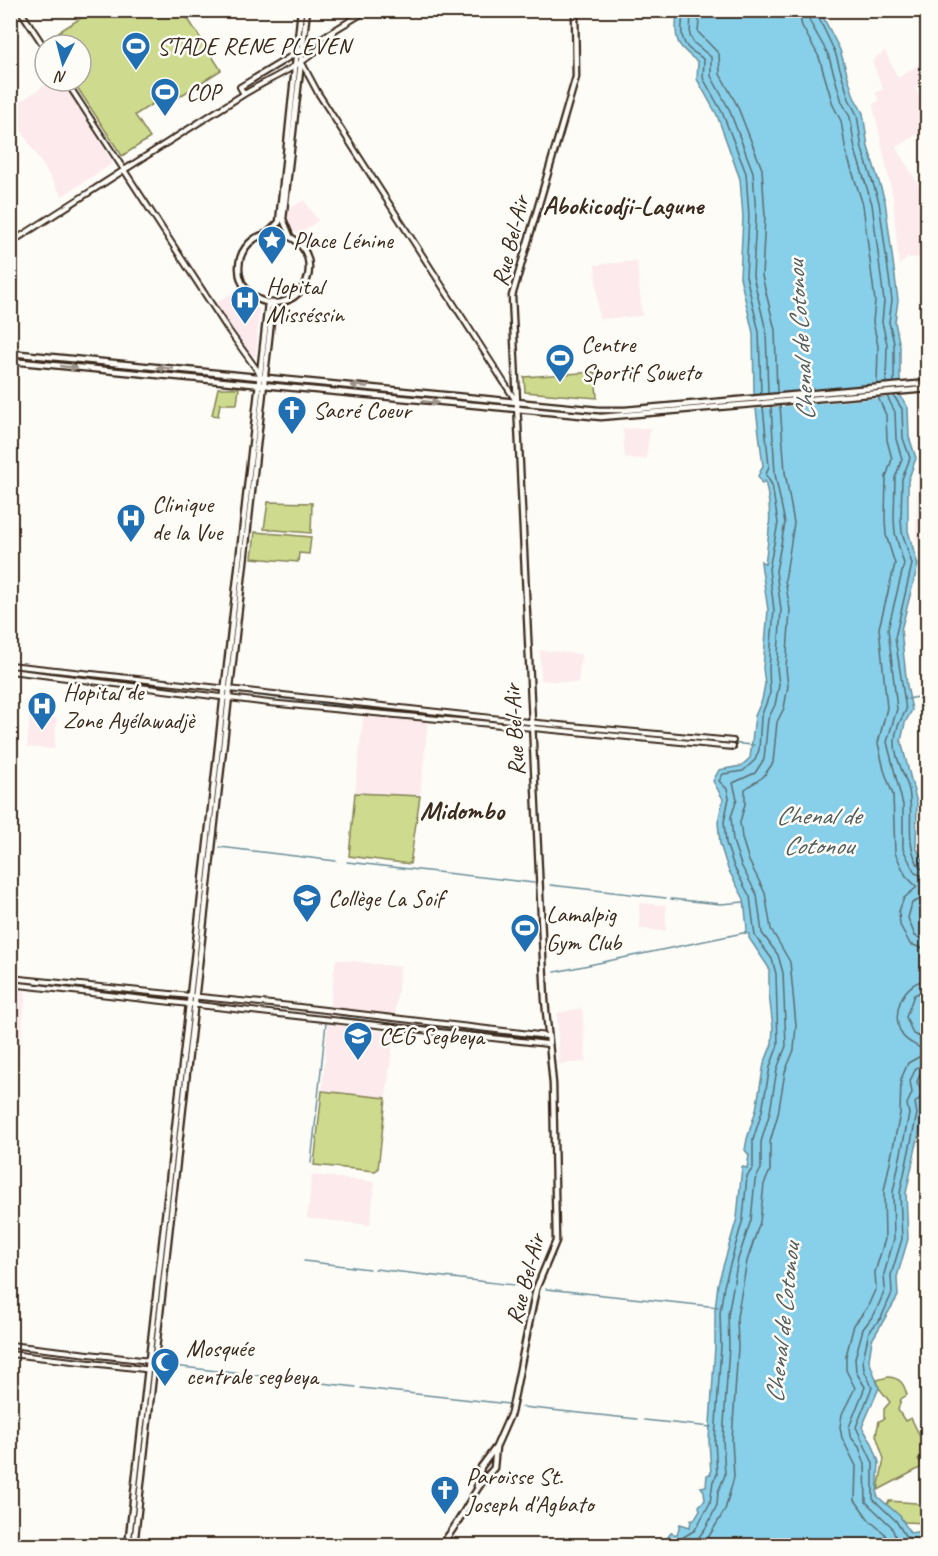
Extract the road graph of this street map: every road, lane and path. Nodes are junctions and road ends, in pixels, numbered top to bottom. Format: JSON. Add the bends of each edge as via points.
{"nodes":[{"id":1,"x":20,"y":10,"type":"edge"},
{"id":2,"x":301,"y":10,"type":"edge"},
{"id":3,"x":307,"y":10,"type":"edge"},
{"id":4,"x":368,"y":10,"type":"edge"},
{"id":5,"x":575,"y":10,"type":"edge"},
{"id":6,"x":334,"y":32,"type":"junction"},
{"id":7,"x":35,"y":33,"type":"edge"},
{"id":8,"x":302,"y":51,"type":"junction"},
{"id":9,"x":297,"y":54,"type":"junction"},
{"id":10,"x":301,"y":62,"type":"junction"},
{"id":11,"x":294,"y":66,"type":"junction"},
{"id":12,"x":74,"y":93,"type":"edge"},
{"id":13,"x":244,"y":94,"type":"junction"},
{"id":14,"x":124,"y":170,"type":"junction"},
{"id":15,"x":268,"y":233,"type":"junction"},
{"id":16,"x":290,"y":237,"type":"junction"},
{"id":17,"x":10,"y":243,"type":"edge"},
{"id":18,"x":271,"y":303,"type":"junction"},
{"id":19,"x":10,"y":353,"type":"edge"},
{"id":20,"x":10,"y":361,"type":"edge"},
{"id":21,"x":260,"y":376,"type":"junction"},
{"id":22,"x":267,"y":379,"type":"junction"},
{"id":23,"x":927,"y":383,"type":"edge"},
{"id":24,"x":262,"y":387,"type":"junction"},
{"id":25,"x":927,"y":389,"type":"edge"},
{"id":26,"x":517,"y":401,"type":"junction"},
{"id":27,"x":746,"y":402,"type":"junction"},
{"id":28,"x":518,"y":411,"type":"junction"},
{"id":29,"x":10,"y":665,"type":"edge"},
{"id":30,"x":10,"y":671,"type":"edge"},
{"id":31,"x":228,"y":690,"type":"junction"},
{"id":32,"x":227,"y":698,"type":"junction"},
{"id":33,"x":532,"y":722,"type":"junction"},
{"id":34,"x":532,"y":729,"type":"junction"},
{"id":35,"x":733,"y":741,"type":"dead end"},
{"id":36,"x":733,"y":747,"type":"dead end"},
{"id":37,"x":10,"y":978,"type":"edge"},
{"id":38,"x":10,"y":984,"type":"edge"},
{"id":39,"x":193,"y":998,"type":"junction"},
{"id":40,"x":192,"y":1006,"type":"junction"},
{"id":41,"x":547,"y":1036,"type":"junction"},
{"id":42,"x":547,"y":1044,"type":"junction"},
{"id":43,"x":10,"y":1345,"type":"edge"},
{"id":44,"x":10,"y":1354,"type":"edge"},
{"id":45,"x":151,"y":1361,"type":"junction"},
{"id":46,"x":150,"y":1369,"type":"junction"},
{"id":47,"x":495,"y":1448,"type":"junction"},
{"id":48,"x":477,"y":1486,"type":"junction"},
{"id":49,"x":128,"y":1545,"type":"edge"},
{"id":50,"x":134,"y":1545,"type":"edge"},
{"id":51,"x":440,"y":1545,"type":"edge"}],
"edges":[{"from":1,"to":7,"type":"street"},
{"from":2,"to":9,"type":"main road"},
{"from":3,"to":8,"type":"main road"},
{"from":4,"to":6,"type":"street"},
{"from":5,"to":26,"type":"main road","name":"Rue Bel-Air","via":[[576,77],[513,291]]},
{"from":6,"to":8,"type":"street"},
{"from":6,"to":10,"type":"street"},
{"from":8,"to":9,"type":"street"},
{"from":8,"to":10,"type":"main road"},
{"from":9,"to":11,"type":"main road"},
{"from":9,"to":13,"type":"street","via":[[240,87]]},
{"from":10,"to":11,"type":"street"},
{"from":10,"to":16,"type":"main road","via":[[283,219]]},
{"from":10,"to":26,"type":"street"},
{"from":11,"to":13,"type":"street"},
{"from":11,"to":15,"type":"main road","via":[[279,222]]},
{"from":12,"to":14,"type":"street"},
{"from":13,"to":14,"type":"street"},
{"from":14,"to":17,"type":"street"},
{"from":14,"to":21,"type":"street"},
{"from":15,"to":16,"type":"main road"},
{"from":15,"to":18,"type":"main road","via":[[246,246],[238,269],[245,289]]},
{"from":16,"to":18,"type":"main road","via":[[306,253],[308,276],[295,296]]},
{"from":18,"to":21,"type":"main road"},
{"from":18,"to":22,"type":"main road"},
{"from":21,"to":19,"type":"main road","one_way":true},
{"from":20,"to":24,"type":"main road","one_way":true},
{"from":21,"to":22,"type":"main road"},
{"from":21,"to":24,"type":"main road"},
{"from":22,"to":24,"type":"main road"},
{"from":26,"to":22,"type":"main road","one_way":true},
{"from":23,"to":27,"type":"main road"},
{"from":24,"to":28,"type":"main road","one_way":true},
{"from":24,"to":31,"type":"main road"},
{"from":25,"to":27,"type":"main road"},
{"from":26,"to":27,"type":"main road","via":[[625,410]]},
{"from":26,"to":28,"type":"main road","name":"Rue Bel-Air"},
{"from":27,"to":28,"type":"main road","via":[[613,417]]},
{"from":28,"to":33,"type":"main road","name":"Rue Bel-Air"},
{"from":29,"to":31,"type":"street"},
{"from":30,"to":32,"type":"street"},
{"from":31,"to":32,"type":"main road"},
{"from":31,"to":33,"type":"street"},
{"from":32,"to":34,"type":"street"},
{"from":32,"to":39,"type":"main road"},
{"from":33,"to":34,"type":"main road","name":"Rue Bel-Air"},
{"from":33,"to":35,"type":"street"},
{"from":34,"to":36,"type":"street"},
{"from":34,"to":41,"type":"main road","name":"Rue Bel-Air"},
{"from":37,"to":39,"type":"street"},
{"from":38,"to":40,"type":"street"},
{"from":39,"to":40,"type":"main road"},
{"from":39,"to":41,"type":"street"},
{"from":40,"to":42,"type":"street"},
{"from":40,"to":45,"type":"main road"},
{"from":41,"to":42,"type":"main road","name":"Rue Bel-Air"},
{"from":42,"to":47,"type":"main road","name":"Rue Bel-Air","via":[[553,1084],[556,1241],[536,1289],[512,1409]]},
{"from":43,"to":45,"type":"street"},
{"from":44,"to":46,"type":"street"},
{"from":45,"to":46,"type":"main road"},
{"from":46,"to":49,"type":"main road"},
{"from":46,"to":50,"type":"main road"},
{"from":47,"to":48,"type":"main road","name":"Rue Bel-Air","via":[[481,1467]]},
{"from":47,"to":48,"type":"main road","name":"Rue Bel-Air","via":[[494,1467]]},
{"from":48,"to":51,"type":"main road","name":"Rue Bel-Air","via":[[453,1530]]}]}
